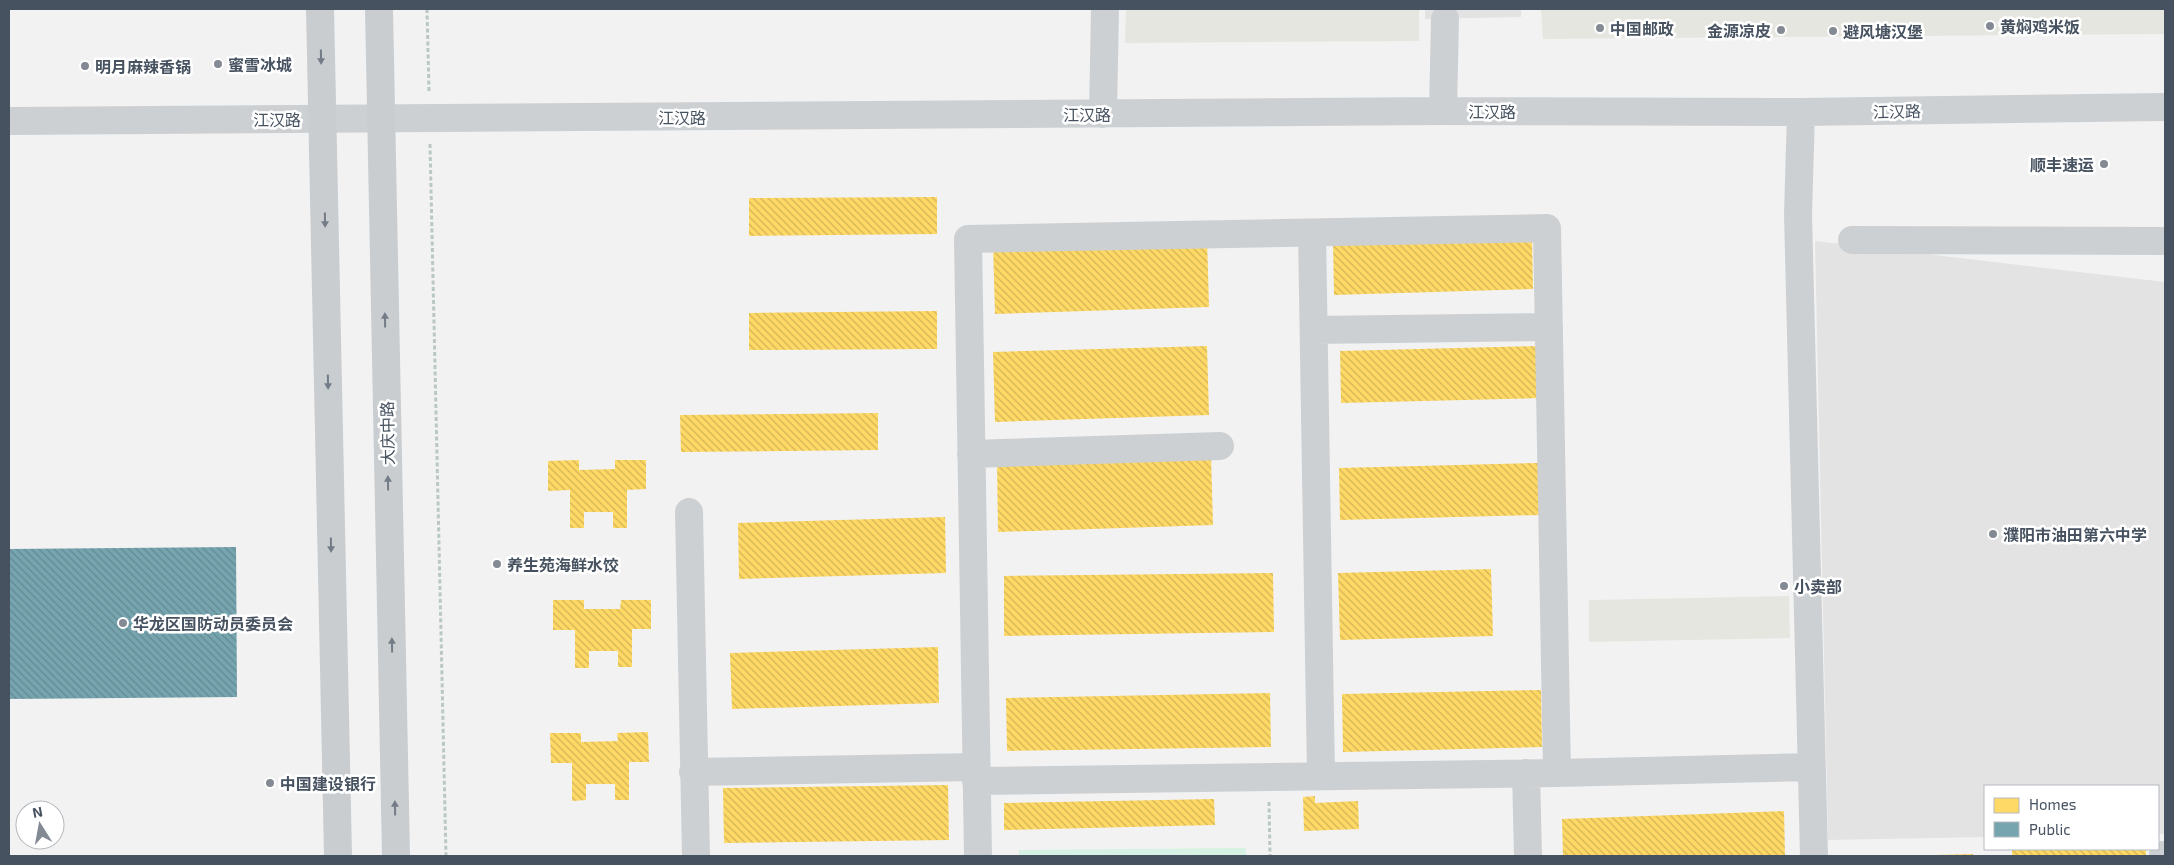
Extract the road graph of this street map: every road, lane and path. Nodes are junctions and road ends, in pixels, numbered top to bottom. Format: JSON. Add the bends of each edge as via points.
{"nodes":[{"id":1,"x":320,"y":9,"type":"edge"},
{"id":2,"x":378,"y":9,"type":"edge"},
{"id":3,"x":427,"y":9,"type":"edge"},
{"id":4,"x":1105,"y":9,"type":"edge"},
{"id":5,"x":1445,"y":19,"type":"dead end"},
{"id":6,"x":2165,"y":107,"type":"edge"},
{"id":7,"x":1443,"y":111,"type":"junction"},
{"id":8,"x":1801,"y":112,"type":"junction"},
{"id":9,"x":1103,"y":114,"type":"junction"},
{"id":10,"x":381,"y":118,"type":"junction"},
{"id":11,"x":430,"y":118,"type":"junction"},
{"id":12,"x":322,"y":119,"type":"junction"},
{"id":13,"x":9,"y":121,"type":"edge"},
{"id":14,"x":1312,"y":233,"type":"junction"},
{"id":15,"x":1852,"y":240,"type":"dead end"},
{"id":16,"x":2165,"y":241,"type":"edge"},
{"id":17,"x":1550,"y":327,"type":"junction"},
{"id":18,"x":1314,"y":330,"type":"junction"},
{"id":19,"x":1220,"y":446,"type":"dead end"},
{"id":20,"x":971,"y":454,"type":"junction"},
{"id":21,"x":689,"y":512,"type":"dead end"},
{"id":22,"x":1812,"y":767,"type":"junction"},
{"id":23,"x":693,"y":772,"type":"junction"},
{"id":24,"x":1558,"y":773,"type":"junction"},
{"id":25,"x":976,"y":774,"type":"junction"},
{"id":26,"x":1526,"y":774,"type":"junction"},
{"id":27,"x":1321,"y":776,"type":"junction"},
{"id":28,"x":1269,"y":777,"type":"junction"},
{"id":29,"x":338,"y":856,"type":"edge"},
{"id":30,"x":396,"y":856,"type":"edge"},
{"id":31,"x":446,"y":856,"type":"edge"},
{"id":32,"x":696,"y":856,"type":"edge"},
{"id":33,"x":978,"y":856,"type":"edge"},
{"id":34,"x":1270,"y":856,"type":"edge"},
{"id":35,"x":1528,"y":856,"type":"edge"},
{"id":36,"x":1814,"y":856,"type":"edge"}],
"edges":[{"from":1,"to":12,"type":"main road","one_way":true},
{"from":2,"to":10,"type":"main road","name":"大庆中路"},
{"from":3,"to":11,"type":"path"},
{"from":4,"to":9,"type":"street"},
{"from":5,"to":7,"type":"street"},
{"from":6,"to":8,"type":"street","name":"江汉路"},
{"from":7,"to":8,"type":"street","name":"江汉路"},
{"from":7,"to":9,"type":"street","name":"江汉路"},
{"from":8,"to":22,"type":"street","via":[[1798,214]]},
{"from":9,"to":11,"type":"street","name":"江汉路"},
{"from":10,"to":11,"type":"street","name":"江汉路"},
{"from":10,"to":12,"type":"street","name":"江汉路"},
{"from":30,"to":10,"type":"main road","name":"大庆中路","one_way":true},
{"from":11,"to":31,"type":"path"},
{"from":12,"to":13,"type":"street","name":"江汉路"},
{"from":12,"to":29,"type":"main road","one_way":true},
{"from":14,"to":17,"type":"street","via":[[1548,228]]},
{"from":14,"to":18,"type":"street"},
{"from":14,"to":20,"type":"street","via":[[968,239]]},
{"from":15,"to":16,"type":"street"},
{"from":17,"to":18,"type":"street"},
{"from":17,"to":24,"type":"street"},
{"from":18,"to":27,"type":"street"},
{"from":19,"to":20,"type":"street"},
{"from":20,"to":25,"type":"street"},
{"from":21,"to":23,"type":"street"},
{"from":22,"to":24,"type":"street"},
{"from":22,"to":36,"type":"street"},
{"from":23,"to":25,"type":"street"},
{"from":23,"to":32,"type":"street"},
{"from":24,"to":26,"type":"street"},
{"from":25,"to":28,"type":"street"},
{"from":25,"to":33,"type":"street"},
{"from":26,"to":27,"type":"street"},
{"from":26,"to":35,"type":"street"},
{"from":27,"to":28,"type":"street"},
{"from":28,"to":34,"type":"path"}]}
